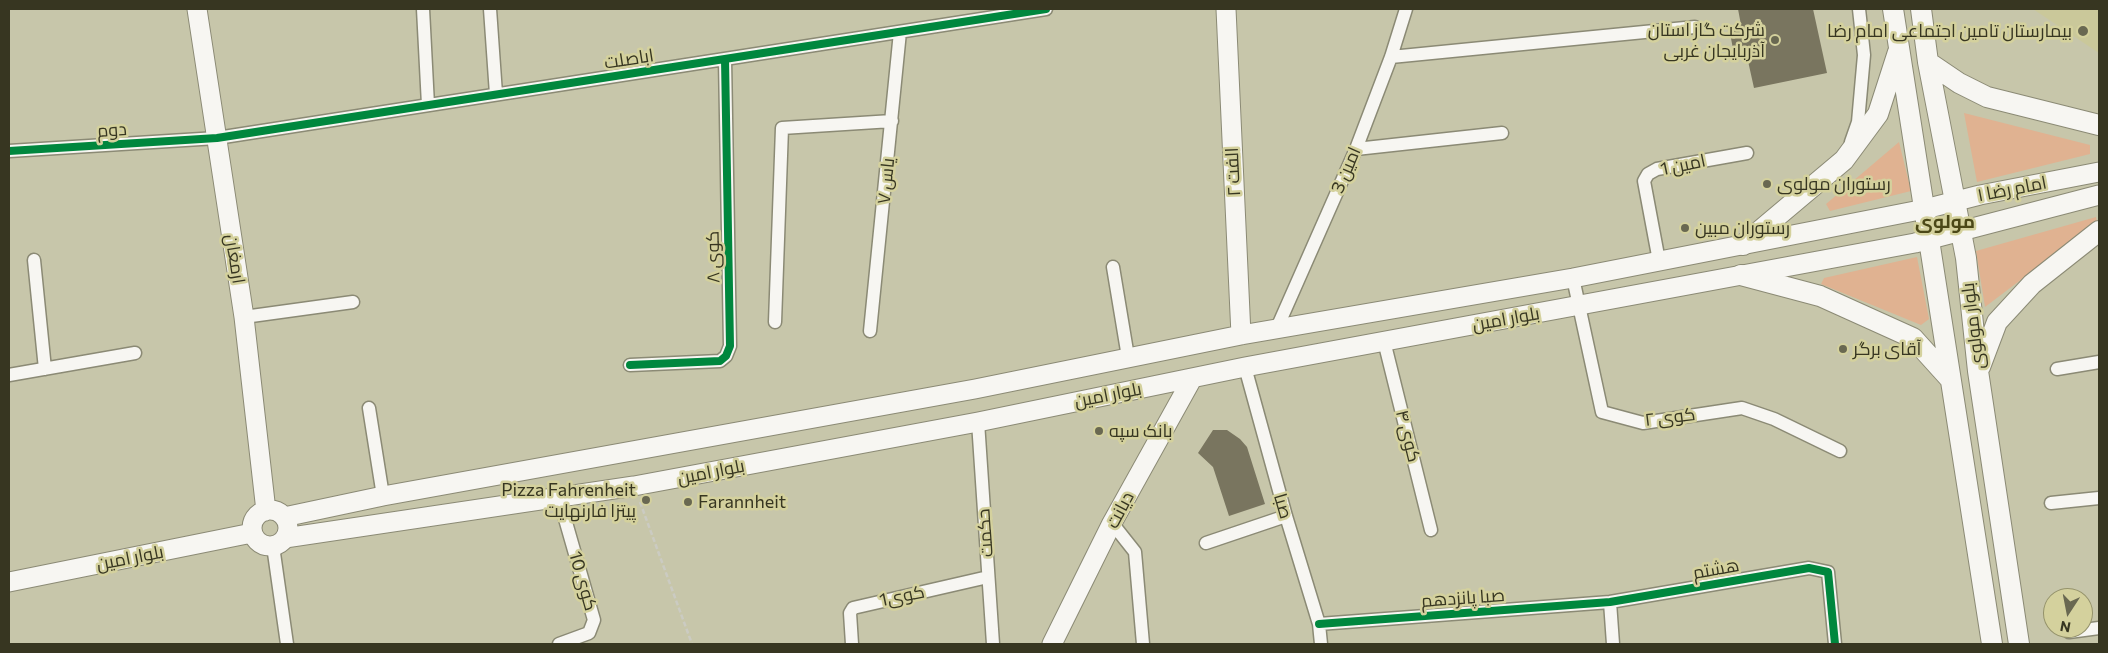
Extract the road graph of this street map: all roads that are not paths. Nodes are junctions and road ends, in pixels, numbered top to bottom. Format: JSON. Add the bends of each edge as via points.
{"nodes":[{"id":1,"x":197,"y":9,"type":"edge"},
{"id":2,"x":423,"y":9,"type":"edge"},
{"id":3,"x":490,"y":9,"type":"edge"},
{"id":4,"x":1046,"y":9,"type":"edge"},
{"id":5,"x":1226,"y":9,"type":"edge"},
{"id":6,"x":1406,"y":9,"type":"edge"},
{"id":7,"x":1859,"y":9,"type":"edge"},
{"id":8,"x":1893,"y":9,"type":"edge"},
{"id":9,"x":1920,"y":9,"type":"edge"},
{"id":10,"x":1695,"y":27,"type":"dead end"},
{"id":11,"x":900,"y":32,"type":"junction"},
{"id":12,"x":1899,"y":48,"type":"junction"},
{"id":13,"x":1392,"y":57,"type":"junction"},
{"id":14,"x":725,"y":59,"type":"junction"},
{"id":15,"x":1928,"y":62,"type":"junction"},
{"id":16,"x":496,"y":94,"type":"junction"},
{"id":17,"x":428,"y":105,"type":"junction"},
{"id":18,"x":892,"y":121,"type":"junction"},
{"id":19,"x":2099,"y":125,"type":"edge"},
{"id":20,"x":1502,"y":133,"type":"dead end"},
{"id":21,"x":217,"y":138,"type":"junction"},
{"id":22,"x":1356,"y":148,"type":"junction"},
{"id":23,"x":9,"y":151,"type":"edge"},
{"id":24,"x":1747,"y":153,"type":"dead end"},
{"id":25,"x":1844,"y":160,"type":"junction"},
{"id":26,"x":2099,"y":172,"type":"edge"},
{"id":27,"x":2099,"y":195,"type":"edge"},
{"id":28,"x":1956,"y":201,"type":"junction"},
{"id":29,"x":1925,"y":209,"type":"junction"},
{"id":30,"x":2099,"y":231,"type":"edge"},
{"id":31,"x":1961,"y":232,"type":"junction"},
{"id":32,"x":1930,"y":240,"type":"junction"},
{"id":33,"x":1743,"y":245,"type":"junction"},
{"id":34,"x":34,"y":260,"type":"dead end"},
{"id":35,"x":1659,"y":261,"type":"junction"},
{"id":36,"x":1113,"y":267,"type":"dead end"},
{"id":37,"x":1741,"y":275,"type":"junction"},
{"id":38,"x":1573,"y":278,"type":"junction"},
{"id":39,"x":353,"y":302,"type":"dead end"},
{"id":40,"x":1579,"y":306,"type":"junction"},
{"id":41,"x":244,"y":316,"type":"junction"},
{"id":42,"x":775,"y":322,"type":"dead end"},
{"id":43,"x":1277,"y":328,"type":"junction"},
{"id":44,"x":870,"y":330,"type":"dead end"},
{"id":45,"x":1241,"y":335,"type":"junction"},
{"id":46,"x":1384,"y":341,"type":"junction"},
{"id":47,"x":135,"y":353,"type":"dead end"},
{"id":48,"x":1128,"y":357,"type":"junction"},
{"id":49,"x":2099,"y":362,"type":"edge"},
{"id":50,"x":630,"y":366,"type":"dead end"},
{"id":51,"x":1245,"y":368,"type":"junction"},
{"id":52,"x":45,"y":369,"type":"junction"},
{"id":53,"x":2056,"y":369,"type":"dead end"},
{"id":54,"x":1978,"y":371,"type":"junction"},
{"id":55,"x":9,"y":375,"type":"edge"},
{"id":56,"x":1192,"y":379,"type":"junction"},
{"id":57,"x":1950,"y":379,"type":"junction"},
{"id":58,"x":975,"y":389,"type":"junction"},
{"id":59,"x":369,"y":408,"type":"dead end"},
{"id":60,"x":978,"y":422,"type":"junction"},
{"id":61,"x":1840,"y":451,"type":"dead end"},
{"id":62,"x":383,"y":496,"type":"junction"},
{"id":63,"x":559,"y":498,"type":"junction"},
{"id":64,"x":2099,"y":498,"type":"edge"},
{"id":65,"x":2051,"y":503,"type":"dead end"},
{"id":66,"x":266,"y":511,"type":"junction"},
{"id":67,"x":1286,"y":516,"type":"junction"},
{"id":68,"x":284,"y":517,"type":"junction"},
{"id":69,"x":1112,"y":523,"type":"junction"},
{"id":70,"x":1431,"y":530,"type":"dead end"},
{"id":71,"x":252,"y":533,"type":"junction"},
{"id":72,"x":279,"y":542,"type":"junction"},
{"id":73,"x":1206,"y":542,"type":"dead end"},
{"id":74,"x":988,"y":578,"type":"junction"},
{"id":75,"x":9,"y":582,"type":"edge"},
{"id":76,"x":1610,"y":602,"type":"junction"},
{"id":77,"x":1319,"y":624,"type":"junction"},
{"id":78,"x":287,"y":644,"type":"edge"},
{"id":79,"x":559,"y":644,"type":"edge"},
{"id":80,"x":852,"y":644,"type":"edge"},
{"id":81,"x":993,"y":644,"type":"edge"},
{"id":82,"x":1052,"y":644,"type":"edge"},
{"id":83,"x":1143,"y":644,"type":"edge"},
{"id":84,"x":1321,"y":644,"type":"edge"},
{"id":85,"x":1613,"y":644,"type":"edge"},
{"id":86,"x":1835,"y":644,"type":"edge"},
{"id":87,"x":1992,"y":644,"type":"edge"},
{"id":88,"x":2019,"y":644,"type":"edge"}],
"edges":[{"from":1,"to":21,"type":"main road","name":"ارمغان"},
{"from":2,"to":17,"type":"street"},
{"from":3,"to":16,"type":"street"},
{"from":4,"to":11,"type":"street","name":"اباصلت"},
{"from":5,"to":45,"type":"main road","name":"الفت ۲"},
{"from":6,"to":13,"type":"street","name":"امین 3"},
{"from":7,"to":25,"type":"street","via":[[1864,55],[1858,122]]},
{"from":8,"to":12,"type":"main road","name":"بلوار مولوی"},
{"from":9,"to":15,"type":"main road","name":"بلوار مولوی"},
{"from":10,"to":13,"type":"street"},
{"from":11,"to":14,"type":"street","name":"اباصلت"},
{"from":11,"to":18,"type":"street","name":"یاس ۷"},
{"from":12,"to":25,"type":"main road","via":[[1878,114]]},
{"from":12,"to":29,"type":"main road","name":"بلوار مولوی"},
{"from":13,"to":22,"type":"street","name":"امین 3"},
{"from":14,"to":16,"type":"street","name":"اباصلت"},
{"from":14,"to":50,"type":"street","name":"کوی ۸","via":[[730,346],[720,362]]},
{"from":15,"to":19,"type":"main road","via":[[1987,97]]},
{"from":15,"to":28,"type":"main road","name":"بلوار مولوی"},
{"from":16,"to":17,"type":"street","name":"اباصلت"},
{"from":17,"to":21,"type":"street","name":"اباصلت"},
{"from":18,"to":42,"type":"street","via":[[782,128]]},
{"from":18,"to":44,"type":"street","name":"یاس ۷"},
{"from":20,"to":22,"type":"street"},
{"from":21,"to":23,"type":"street","name":"دوم"},
{"from":21,"to":41,"type":"main road","name":"ارمغان"},
{"from":22,"to":43,"type":"street","name":"امین 3"},
{"from":24,"to":35,"type":"street","name":"امین 1","via":[[1656,169],[1648,174],[1644,181]]},
{"from":25,"to":33,"type":"main road"},
{"from":26,"to":28,"type":"main road","name":"امام رضا ۱"},
{"from":27,"to":31,"type":"main road","name":"امام رضا ۱"},
{"from":28,"to":29,"type":"main road","name":"امام رضا ۱"},
{"from":28,"to":31,"type":"main road","name":"بلوار مولوی"},
{"from":29,"to":32,"type":"main road","name":"بلوار مولوی"},
{"from":29,"to":33,"type":"main road","name":"بلوار امین"},
{"from":30,"to":54,"type":"main road","via":[[2032,284],[1998,322]]},
{"from":31,"to":32,"type":"main road","name":"امام رضا ۱"},
{"from":31,"to":54,"type":"main road","name":"بلوار مولوی"},
{"from":32,"to":37,"type":"main road","name":"بلوار امین"},
{"from":32,"to":57,"type":"main road","name":"بلوار مولوی"},
{"from":33,"to":35,"type":"main road","name":"بلوار امین"},
{"from":34,"to":52,"type":"street"},
{"from":35,"to":38,"type":"main road","name":"بلوار امین"},
{"from":36,"to":48,"type":"street"},
{"from":37,"to":40,"type":"main road","name":"بلوار امین"},
{"from":37,"to":57,"type":"main road","via":[[1820,296],[1913,338]]},
{"from":38,"to":40,"type":"street"},
{"from":38,"to":43,"type":"main road","name":"بلوار امین"},
{"from":39,"to":41,"type":"street"},
{"from":40,"to":46,"type":"main road","name":"بلوار امین"},
{"from":40,"to":61,"type":"street","name":"کوی ۲","via":[[1602,412],[1643,423],[1742,408],[1774,419]]},
{"from":41,"to":66,"type":"main road","name":"ارمغان"},
{"from":43,"to":45,"type":"main road","name":"بلوار امین"},
{"from":45,"to":48,"type":"main road","name":"بلوار امین"},
{"from":46,"to":51,"type":"main road","name":"بلوار امین"},
{"from":46,"to":70,"type":"street","name":"کوی ۴"},
{"from":47,"to":52,"type":"street"},
{"from":48,"to":58,"type":"main road","name":"بلوار امین"},
{"from":49,"to":53,"type":"street"},
{"from":51,"to":56,"type":"main road","name":"بلوار امین"},
{"from":51,"to":67,"type":"street","name":"صبا"},
{"from":52,"to":55,"type":"street"},
{"from":54,"to":88,"type":"main road","name":"بلوار مولوی"},
{"from":56,"to":60,"type":"main road","name":"بلوار امین"},
{"from":56,"to":69,"type":"main road","name":"دیانت"},
{"from":57,"to":87,"type":"main road","name":"بلوار مولوی"},
{"from":58,"to":60,"type":"main road"},
{"from":58,"to":62,"type":"main road","name":"بلوار امین"},
{"from":59,"to":62,"type":"street"},
{"from":60,"to":63,"type":"main road","name":"بلوار امین"},
{"from":60,"to":74,"type":"street","name":"حکمت"},
{"from":62,"to":68,"type":"main road","name":"بلوار امین"},
{"from":63,"to":72,"type":"main road","name":"بلوار امین"},
{"from":63,"to":79,"type":"street","name":"کوی 10","via":[[594,620],[589,634]]},
{"from":64,"to":65,"type":"street"},
{"from":66,"to":68,"type":"main road","via":[[276,511]]},
{"from":66,"to":71,"type":"main road","via":[[256,516]]},
{"from":67,"to":73,"type":"street"},
{"from":67,"to":77,"type":"street","name":"صبا"},
{"from":68,"to":72,"type":"main road","via":[[288,528]]},
{"from":69,"to":82,"type":"main road","name":"دیانت"},
{"from":69,"to":83,"type":"street","via":[[1135,552]]},
{"from":71,"to":72,"type":"main road","via":[[262,545]]},
{"from":71,"to":75,"type":"main road","name":"بلوار امین"},
{"from":72,"to":78,"type":"street"},
{"from":74,"to":80,"type":"street","name":"کوی1","via":[[853,608],[850,613]]},
{"from":74,"to":81,"type":"street","name":"حکمت"},
{"from":76,"to":77,"type":"street","name":"صبا پانزدهم"},
{"from":76,"to":85,"type":"street"},
{"from":76,"to":86,"type":"street","name":"هشتم","via":[[1809,568],[1828,572]]},
{"from":77,"to":84,"type":"street","name":"صبا"}]}
